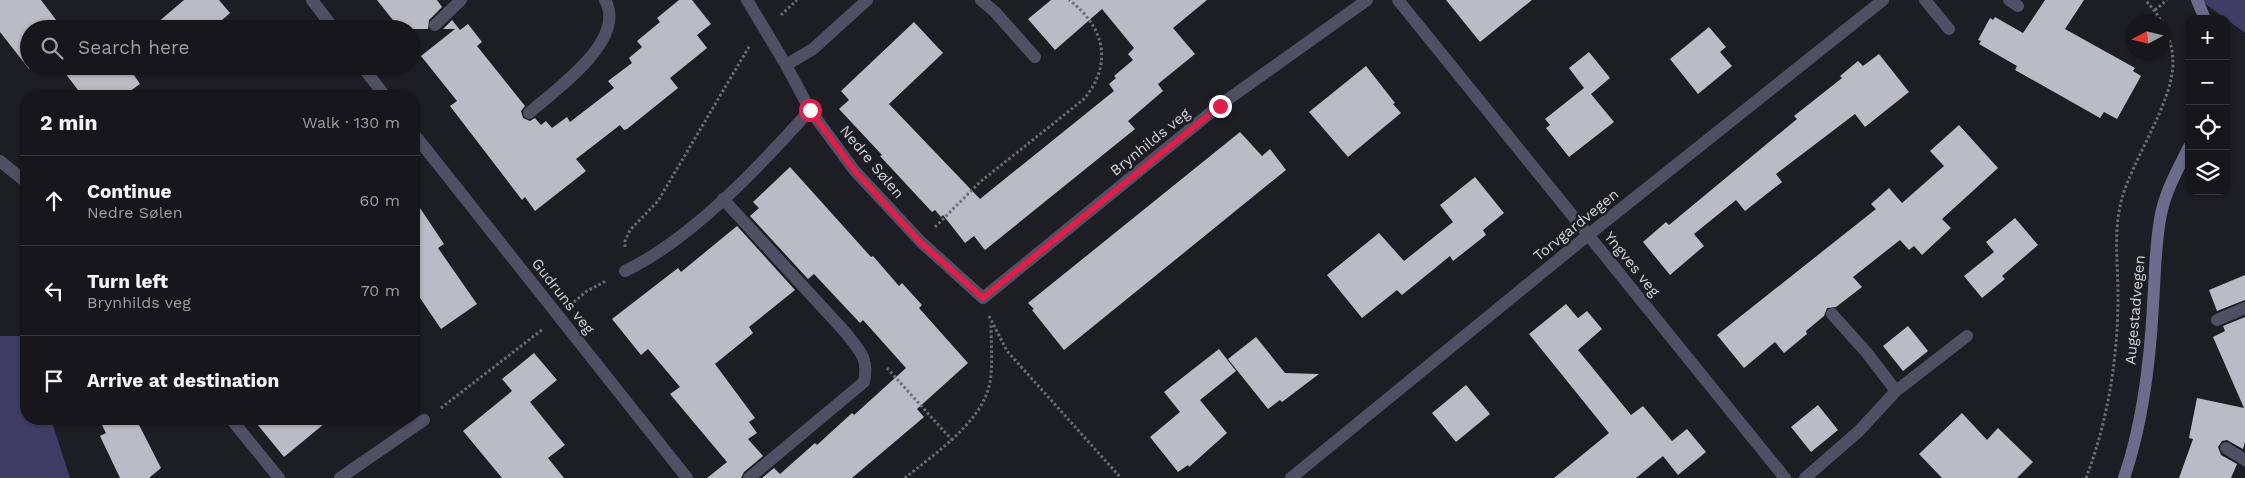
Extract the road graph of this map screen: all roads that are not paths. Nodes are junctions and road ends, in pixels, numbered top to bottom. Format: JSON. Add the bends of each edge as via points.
{"nodes":[{"id":1,"x":312,"y":0,"type":"edge"},
{"id":2,"x":461,"y":0,"type":"edge"},
{"id":3,"x":605,"y":0,"type":"edge"},
{"id":4,"x":747,"y":0,"type":"edge"},
{"id":5,"x":867,"y":0,"type":"edge"},
{"id":6,"x":981,"y":0,"type":"edge"},
{"id":7,"x":1367,"y":0,"type":"edge"},
{"id":8,"x":1398,"y":0,"type":"edge"},
{"id":9,"x":1883,"y":0,"type":"edge"},
{"id":10,"x":1925,"y":0,"type":"edge"},
{"id":11,"x":2197,"y":0,"type":"edge"},
{"id":12,"x":2203,"y":15,"type":"edge"},
{"id":13,"x":327,"y":20,"type":"edge"},
{"id":14,"x":435,"y":25,"type":"dead end"},
{"id":15,"x":1949,"y":29,"type":"dead end"},
{"id":16,"x":1036,"y":57,"type":"dead end"},
{"id":17,"x":786,"y":65,"type":"junction"},
{"id":18,"x":369,"y":75,"type":"edge"},
{"id":19,"x":380,"y":90,"type":"edge"},
{"id":20,"x":810,"y":110,"type":"junction"},
{"id":21,"x":529,"y":113,"type":"dead end"},
{"id":22,"x":420,"y":142,"type":"edge"},
{"id":23,"x":2188,"y":150,"type":"edge"},
{"id":24,"x":0,"y":162,"type":"edge"},
{"id":25,"x":20,"y":177,"type":"edge"},
{"id":26,"x":723,"y":198,"type":"junction"},
{"id":27,"x":1588,"y":236,"type":"junction"},
{"id":28,"x":625,"y":272,"type":"road end"},
{"id":29,"x":983,"y":298,"type":"joint"},
{"id":30,"x":2245,"y":308,"type":"edge"},
{"id":31,"x":1832,"y":314,"type":"dead end"},
{"id":32,"x":2217,"y":320,"type":"dead end"},
{"id":33,"x":1967,"y":336,"type":"dead end"},
{"id":34,"x":1896,"y":391,"type":"junction"},
{"id":35,"x":424,"y":420,"type":"road end"},
{"id":36,"x":420,"y":423,"type":"edge"},
{"id":37,"x":236,"y":425,"type":"edge"},
{"id":38,"x":417,"y":425,"type":"edge"},
{"id":39,"x":2226,"y":448,"type":"dead end"},
{"id":40,"x":2245,"y":460,"type":"edge"},
{"id":41,"x":279,"y":478,"type":"edge"},
{"id":42,"x":340,"y":478,"type":"edge"},
{"id":43,"x":687,"y":478,"type":"edge"},
{"id":44,"x":748,"y":478,"type":"edge"},
{"id":45,"x":1291,"y":478,"type":"edge"},
{"id":46,"x":1785,"y":478,"type":"edge"},
{"id":47,"x":1805,"y":478,"type":"edge"},
{"id":48,"x":2124,"y":478,"type":"edge"}],
"edges":[{"from":1,"to":13,"type":"street"},
{"from":2,"to":14,"type":"street"},
{"from":3,"to":21,"type":"street","via":[[610,10],[610,21],[596,50],[579,70]]},
{"from":4,"to":17,"type":"street","name":"Nedre Sølen"},
{"from":5,"to":17,"type":"street","via":[[813,49]]},
{"from":6,"to":16,"type":"street"},
{"from":7,"to":29,"type":"street","name":"Brynhilds veg","via":[[1220,106]]},
{"from":8,"to":27,"type":"street","name":"Yngves veg"},
{"from":9,"to":27,"type":"street","name":"Torvgardvegen"},
{"from":10,"to":15,"type":"street"},
{"from":11,"to":12,"type":"main road"},
{"from":17,"to":20,"type":"street","name":"Nedre Sølen"},
{"from":18,"to":19,"type":"street"},
{"from":20,"to":26,"type":"street"},
{"from":20,"to":29,"type":"street","name":"Nedre Sølen","via":[[854,170],[920,242]]},
{"from":22,"to":43,"type":"street","name":"Gudruns veg"},
{"from":23,"to":48,"type":"main road","name":"Augestadvegen","via":[[2170,185],[2162,213],[2156,246],[2142,406]]},
{"from":24,"to":25,"type":"street"},
{"from":26,"to":28,"type":"street","via":[[676,240]]},
{"from":26,"to":44,"type":"street","via":[[846,333],[864,357],[867,367],[864,382]]},
{"from":27,"to":45,"type":"street","name":"Torvgardvegen"},
{"from":27,"to":46,"type":"street","name":"Yngves veg"},
{"from":30,"to":32,"type":"street"},
{"from":31,"to":34,"type":"street"},
{"from":33,"to":34,"type":"street"},
{"from":34,"to":47,"type":"street","via":[[1859,431]]},
{"from":35,"to":36,"type":"street"},
{"from":37,"to":41,"type":"street"},
{"from":38,"to":42,"type":"street"},
{"from":39,"to":40,"type":"street"}]}
